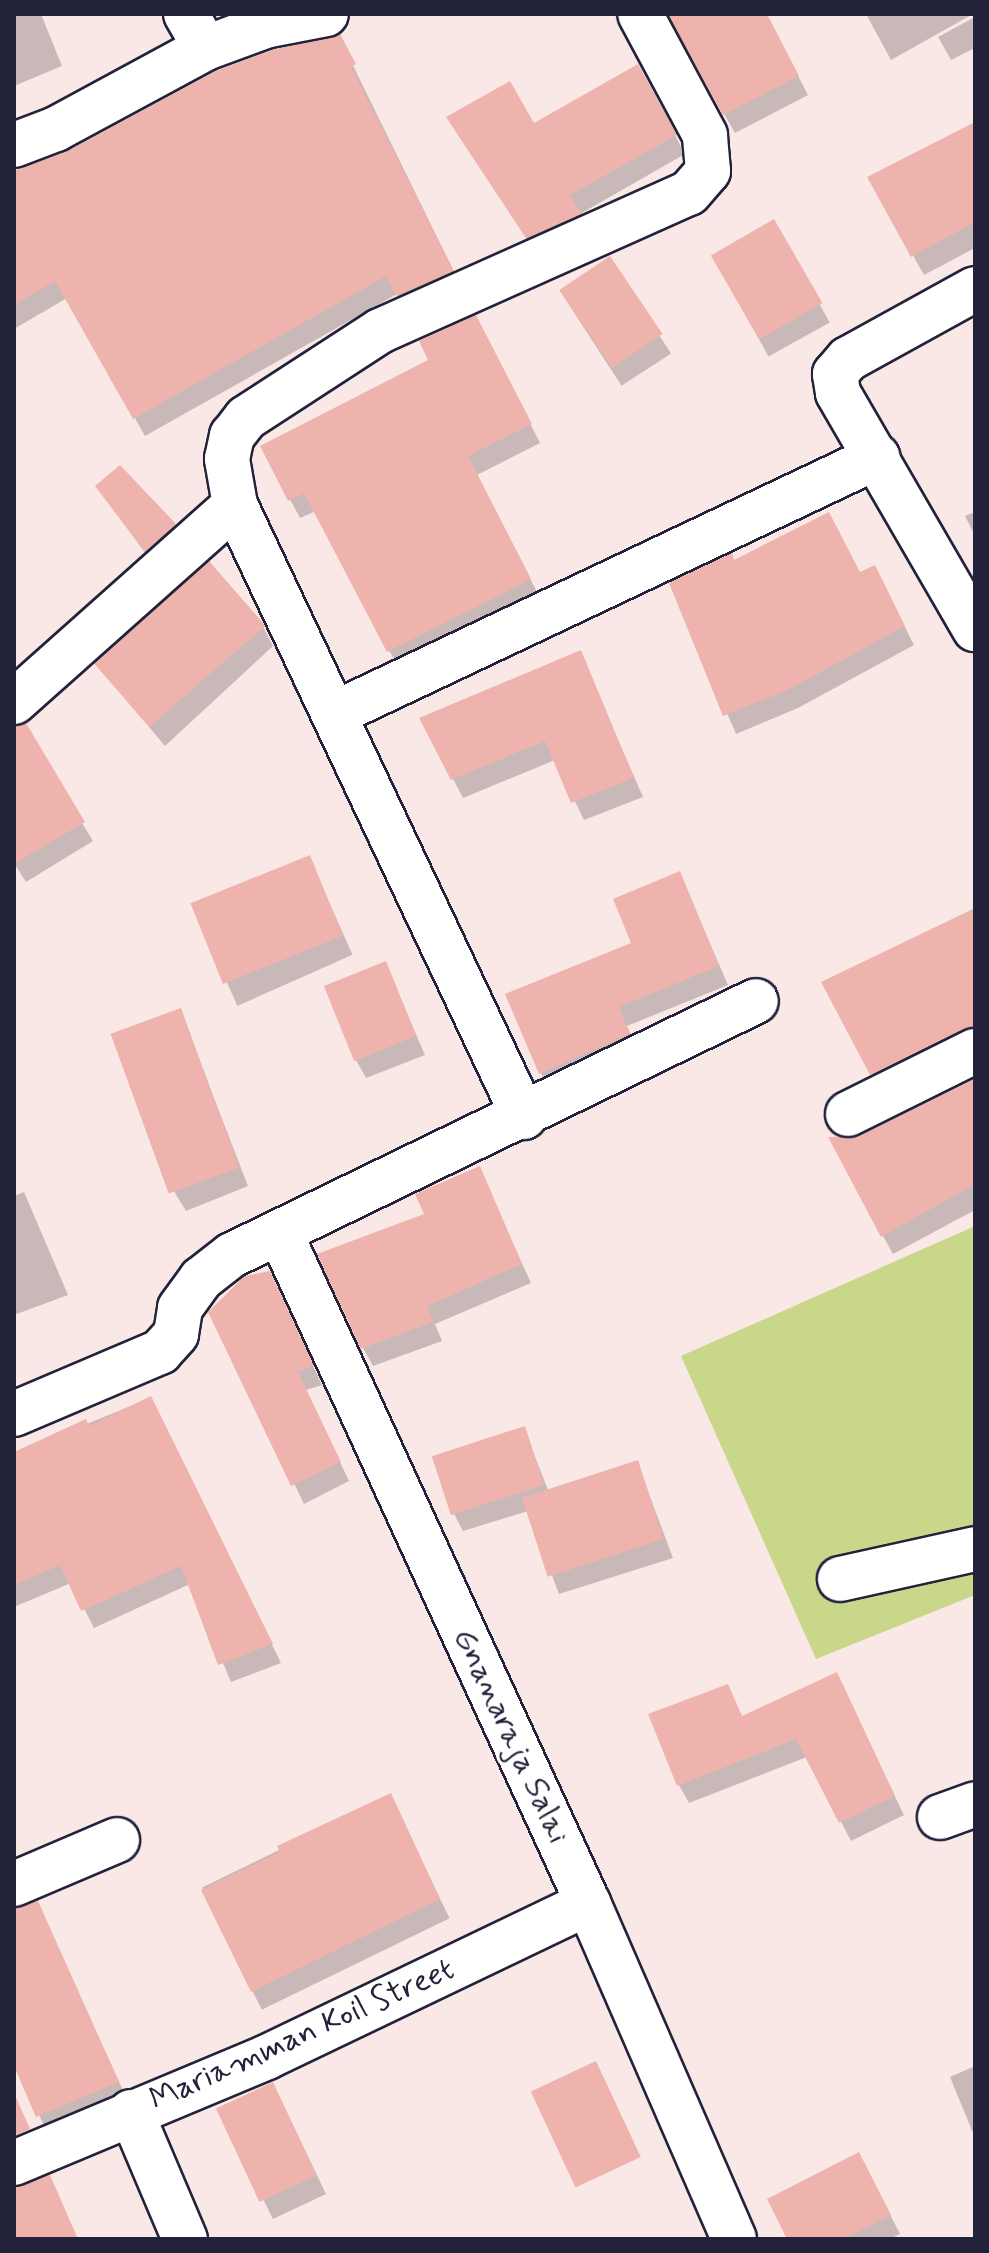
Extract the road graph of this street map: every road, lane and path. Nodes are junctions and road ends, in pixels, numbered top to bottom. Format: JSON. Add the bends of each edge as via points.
{"nodes":[{"id":1,"x":326,"y":14,"type":"edge"},
{"id":2,"x":640,"y":14,"type":"edge"},
{"id":3,"x":196,"y":31,"type":"edge"},
{"id":4,"x":14,"y":145,"type":"edge"},
{"id":5,"x":975,"y":289,"type":"edge"},
{"id":6,"x":877,"y":457,"type":"junction"},
{"id":7,"x":235,"y":505,"type":"junction"},
{"id":8,"x":975,"y":629,"type":"edge"},
{"id":9,"x":14,"y":702,"type":"edge"},
{"id":10,"x":336,"y":713,"type":"junction"},
{"id":11,"x":756,"y":1001,"type":"dead end"},
{"id":12,"x":975,"y":1051,"type":"edge"},
{"id":13,"x":848,"y":1114,"type":"dead end"},
{"id":14,"x":524,"y":1117,"type":"junction"},
{"id":15,"x":281,"y":1235,"type":"junction"},
{"id":16,"x":14,"y":1414,"type":"edge"},
{"id":17,"x":975,"y":1549,"type":"edge"},
{"id":18,"x":840,"y":1579,"type":"dead end"},
{"id":19,"x":117,"y":1840,"type":"dead end"},
{"id":20,"x":14,"y":1884,"type":"edge"},
{"id":21,"x":588,"y":1903,"type":"junction"},
{"id":22,"x":131,"y":2112,"type":"junction"},
{"id":23,"x":17,"y":2154,"type":"edge"},
{"id":24,"x":185,"y":2239,"type":"edge"},
{"id":25,"x":734,"y":2239,"type":"edge"}],
"edges":[{"from":1,"to":3,"type":"street"},
{"from":2,"to":7,"type":"street","via":[[705,135],[708,171],[689,193],[380,331],[246,418],[232,436],[227,459]]},
{"from":3,"to":4,"type":"street","via":[[56,129]]},
{"from":5,"to":6,"type":"street","via":[[848,359],[835,374],[838,393]]},
{"from":6,"to":8,"type":"street"},
{"from":6,"to":10,"type":"street"},
{"from":7,"to":9,"type":"street"},
{"from":7,"to":10,"type":"street"},
{"from":10,"to":14,"type":"street"},
{"from":11,"to":14,"type":"street"},
{"from":12,"to":13,"type":"street"},
{"from":14,"to":15,"type":"street"},
{"from":15,"to":16,"type":"street","via":[[232,1255],[201,1279],[180,1308],[176,1334],[160,1352]]},
{"from":15,"to":21,"type":"street","name":"Gnanaraja Salai"},
{"from":17,"to":18,"type":"street"},
{"from":19,"to":20,"type":"street"},
{"from":21,"to":22,"type":"street","name":"Mariamman Koil Street","via":[[267,2057]]},
{"from":21,"to":25,"type":"street","name":"Gnanaraja Salai"},
{"from":22,"to":23,"type":"street","name":"Mariamman Koil Street"},
{"from":22,"to":24,"type":"street"}]}
